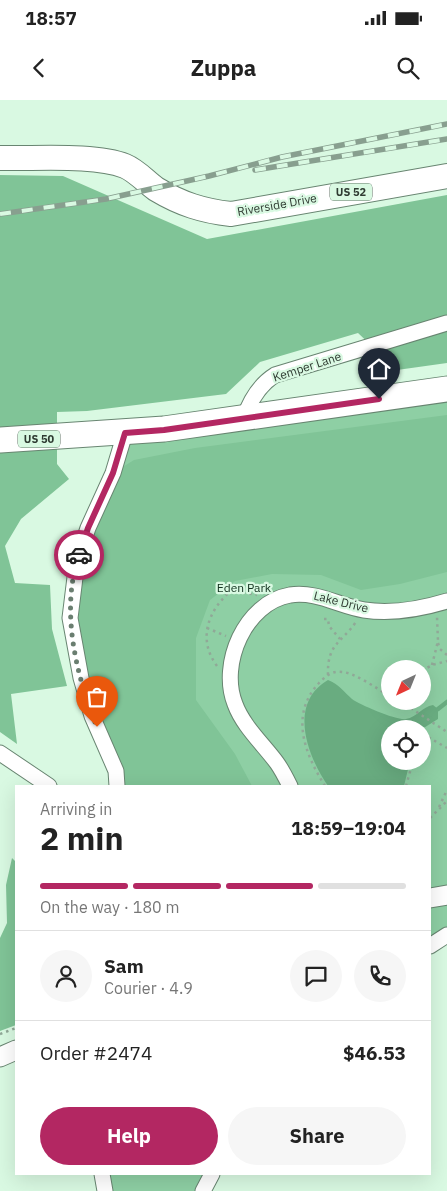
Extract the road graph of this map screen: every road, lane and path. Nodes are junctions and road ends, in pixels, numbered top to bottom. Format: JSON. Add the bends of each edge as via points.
{"nodes":[{"id":1,"x":0,"y":158,"type":"edge"},
{"id":2,"x":447,"y":176,"type":"edge"},
{"id":3,"x":447,"y":323,"type":"edge"},
{"id":4,"x":447,"y":389,"type":"edge"},
{"id":5,"x":244,"y":418,"type":"junction"},
{"id":6,"x":125,"y":433,"type":"junction"},
{"id":7,"x":0,"y":440,"type":"edge"},
{"id":8,"x":272,"y":603,"type":"junction"},
{"id":9,"x":442,"y":603,"type":"edge"},
{"id":10,"x":363,"y":610,"type":"junction"},
{"id":11,"x":324,"y":619,"type":"dead end"},
{"id":12,"x":207,"y":628,"type":"junction"},
{"id":13,"x":340,"y":638,"type":"junction"},
{"id":14,"x":238,"y":642,"type":"junction"},
{"id":15,"x":438,"y":642,"type":"junction"},
{"id":16,"x":447,"y":655,"type":"edge"},
{"id":17,"x":447,"y":661,"type":"edge"},
{"id":18,"x":432,"y":665,"type":"joint"},
{"id":19,"x":229,"y":675,"type":"junction"},
{"id":20,"x":328,"y":675,"type":"junction"},
{"id":21,"x":381,"y":691,"type":"edge"},
{"id":22,"x":415,"y":710,"type":"edge"},
{"id":23,"x":447,"y":732,"type":"edge"},
{"id":24,"x":431,"y":739,"type":"edge"},
{"id":25,"x":447,"y":748,"type":"edge"},
{"id":26,"x":0,"y":753,"type":"edge"},
{"id":27,"x":410,"y":770,"type":"edge"},
{"id":28,"x":48,"y":785,"type":"edge"},
{"id":29,"x":117,"y":785,"type":"edge"},
{"id":30,"x":289,"y":785,"type":"edge"},
{"id":31,"x":323,"y":785,"type":"edge"},
{"id":32,"x":406,"y":785,"type":"edge"},
{"id":33,"x":447,"y":790,"type":"edge"},
{"id":34,"x":447,"y":802,"type":"edge"},
{"id":35,"x":438,"y":808,"type":"junction"},
{"id":36,"x":431,"y":817,"type":"edge"},
{"id":37,"x":447,"y":895,"type":"edge"},
{"id":38,"x":431,"y":898,"type":"edge"},
{"id":39,"x":447,"y":935,"type":"edge"},
{"id":40,"x":431,"y":945,"type":"edge"},
{"id":41,"x":15,"y":1028,"type":"edge"},
{"id":42,"x":0,"y":1034,"type":"edge"},
{"id":43,"x":15,"y":1050,"type":"edge"},
{"id":44,"x":0,"y":1057,"type":"edge"},
{"id":45,"x":102,"y":1175,"type":"edge"},
{"id":46,"x":211,"y":1175,"type":"edge"},
{"id":47,"x":105,"y":1191,"type":"edge"},
{"id":48,"x":203,"y":1191,"type":"edge"}],
"edges":[{"from":1,"to":2,"type":"main road","name":"Riverside Drive","number":"US 52","via":[[105,159],[128,167],[182,202],[203,211],[231,214]]},
{"from":3,"to":5,"type":"street","name":"Kemper Lane","via":[[275,375],[250,401]]},
{"from":4,"to":5,"type":"highway","number":"US 50"},
{"from":5,"to":6,"type":"highway","number":"US 50"},
{"from":6,"to":7,"type":"highway","number":"US 50"},
{"from":6,"to":29,"type":"street","via":[[113,473],[77,561],[70,618],[80,678],[92,716],[116,771]]},
{"from":8,"to":10,"type":"street","name":"Lake Drive","via":[[288,595],[307,594]]},
{"from":8,"to":12,"type":"path","via":[[256,594],[232,590],[218,602]]},
{"from":8,"to":14,"type":"street","name":"Lake Drive","via":[[250,623]]},
{"from":9,"to":10,"type":"street","name":"Lake Drive","via":[[392,611]]},
{"from":9,"to":15,"type":"path"},
{"from":10,"to":13,"type":"path","via":[[352,629]]},
{"from":11,"to":13,"type":"path"},
{"from":12,"to":14,"type":"path"},
{"from":12,"to":19,"type":"path","via":[[207,651],[217,666]]},
{"from":13,"to":20,"type":"path","via":[[327,662]]},
{"from":14,"to":19,"type":"street","name":"Lake Drive"},
{"from":15,"to":16,"type":"path"},
{"from":15,"to":18,"type":"path"},
{"from":17,"to":18,"type":"path"},
{"from":19,"to":30,"type":"street","name":"Lake Drive","via":[[235,705],[279,765]]},
{"from":20,"to":21,"type":"path","via":[[339,671],[350,673]]},
{"from":20,"to":31,"type":"path","via":[[313,690],[303,710],[302,723],[305,749]]},
{"from":22,"to":23,"type":"path"},
{"from":24,"to":25,"type":"path"},
{"from":26,"to":28,"type":"street"},
{"from":27,"to":32,"type":"path"},
{"from":33,"to":35,"type":"path"},
{"from":34,"to":35,"type":"path"},
{"from":35,"to":36,"type":"path"},
{"from":37,"to":38,"type":"street"},
{"from":39,"to":40,"type":"street"},
{"from":41,"to":42,"type":"path"},
{"from":43,"to":44,"type":"street"},
{"from":45,"to":47,"type":"street"},
{"from":46,"to":48,"type":"street"}]}
